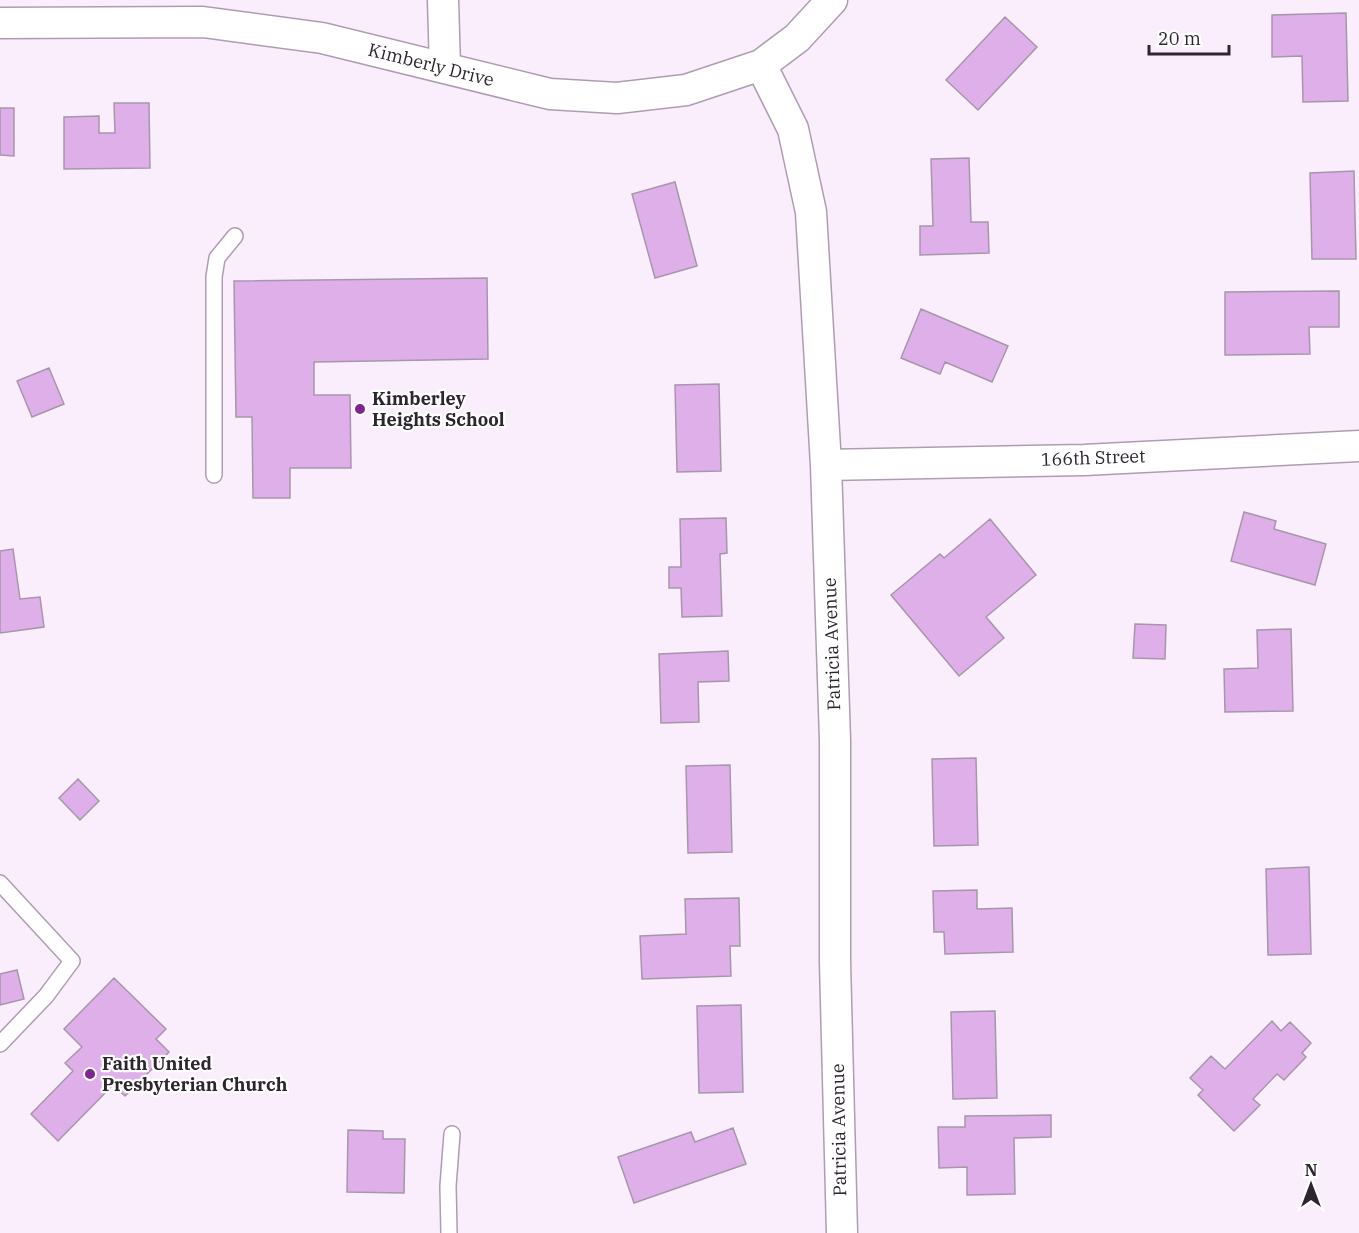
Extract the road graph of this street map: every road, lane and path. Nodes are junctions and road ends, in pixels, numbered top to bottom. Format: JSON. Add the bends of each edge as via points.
{"nodes":[{"id":1,"x":443,"y":0,"type":"edge"},
{"id":2,"x":832,"y":0,"type":"edge"},
{"id":3,"x":0,"y":23,"type":"edge"},
{"id":4,"x":761,"y":65,"type":"junction"},
{"id":5,"x":445,"y":68,"type":"junction"},
{"id":6,"x":235,"y":236,"type":"dead end"},
{"id":7,"x":1359,"y":446,"type":"edge"},
{"id":8,"x":826,"y":465,"type":"junction"},
{"id":9,"x":214,"y":475,"type":"dead end"},
{"id":10,"x":0,"y":883,"type":"edge"},
{"id":11,"x":0,"y":1044,"type":"edge"},
{"id":12,"x":452,"y":1134,"type":"dead end"},
{"id":13,"x":449,"y":1233,"type":"edge"},
{"id":14,"x":842,"y":1233,"type":"edge"}],
"edges":[{"from":1,"to":5,"type":"street"},
{"from":2,"to":4,"type":"street","name":"Kimberly Drive","via":[[797,38]]},
{"from":3,"to":5,"type":"street","name":"Kimberly Drive","via":[[203,22],[322,38]]},
{"from":4,"to":5,"type":"street","name":"Kimberly Drive","via":[[686,90],[617,98],[550,94]]},
{"from":4,"to":8,"type":"street","name":"Patricia Avenue","via":[[793,129],[811,212]]},
{"from":6,"to":9,"type":"lane","via":[[217,258],[214,277]]},
{"from":7,"to":8,"type":"street","name":"166th Street","via":[[1084,460]]},
{"from":8,"to":14,"type":"street","name":"Patricia Avenue","via":[[836,740]]},
{"from":10,"to":11,"type":"lane","via":[[72,961],[46,996]]},
{"from":12,"to":13,"type":"lane"}]}
